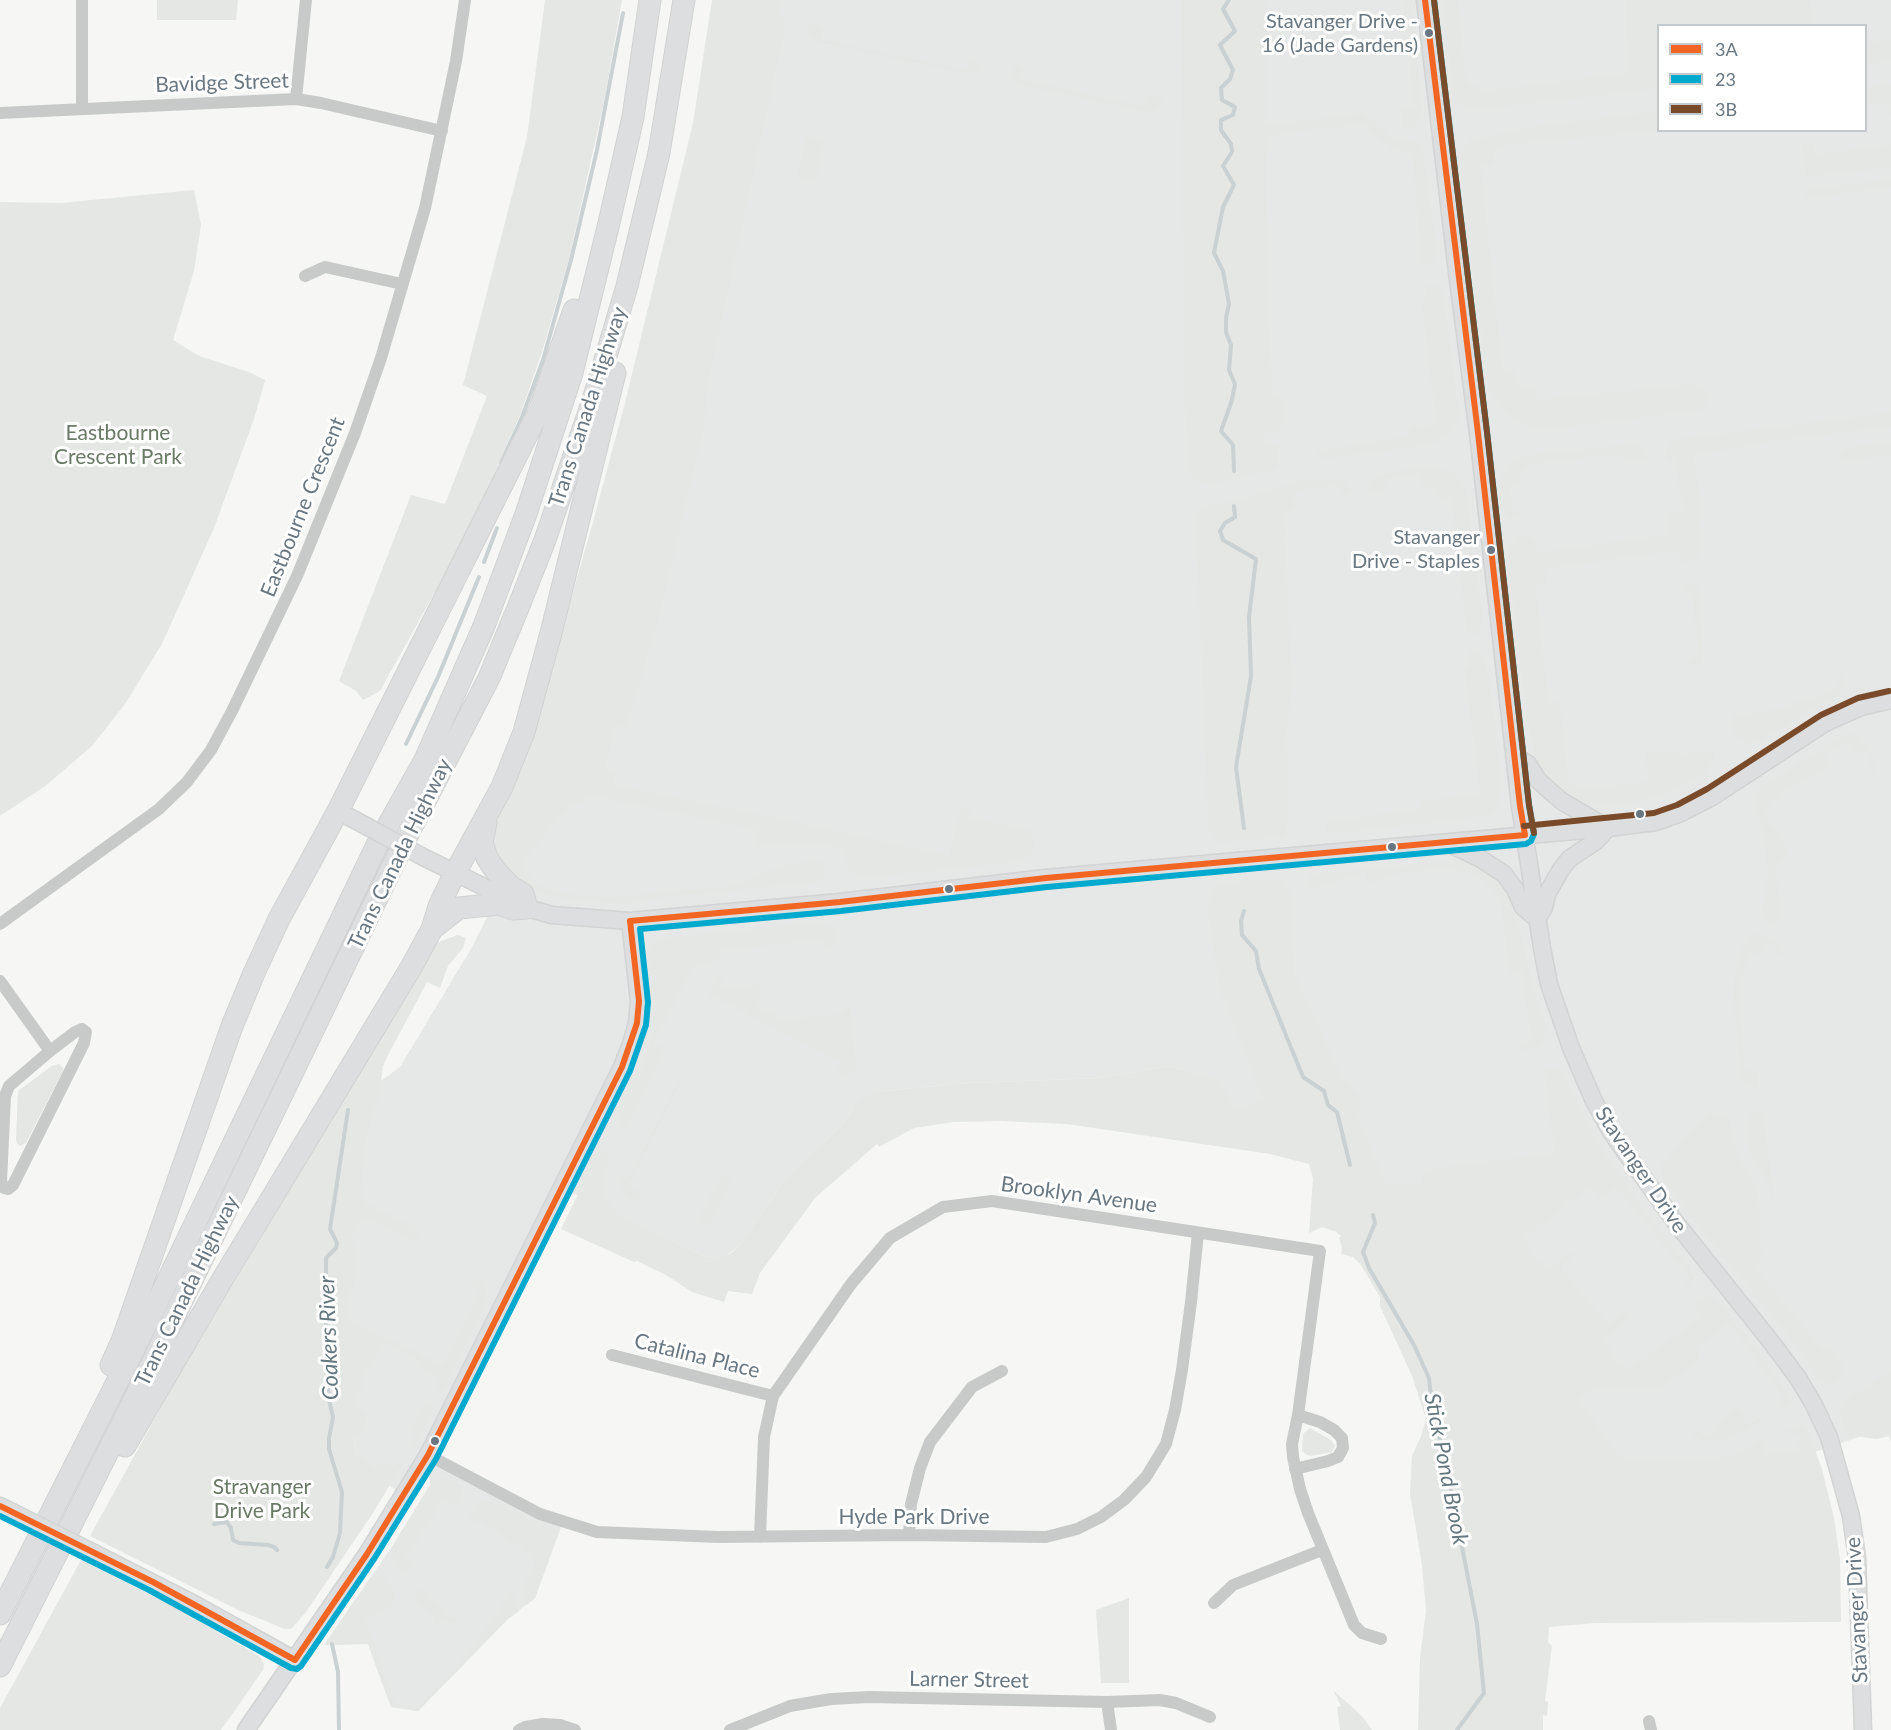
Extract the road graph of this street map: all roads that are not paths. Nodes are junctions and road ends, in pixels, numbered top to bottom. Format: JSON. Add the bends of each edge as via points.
{"nodes":[{"id":1,"x":82,"y":0,"type":"edge"},
{"id":2,"x":306,"y":0,"type":"edge"},
{"id":3,"x":465,"y":0,"type":"edge"},
{"id":4,"x":650,"y":0,"type":"edge"},
{"id":5,"x":684,"y":0,"type":"edge"},
{"id":6,"x":1425,"y":0,"type":"edge"},
{"id":7,"x":296,"y":99,"type":"junction"},
{"id":8,"x":82,"y":109,"type":"junction"},
{"id":9,"x":0,"y":113,"type":"edge"},
{"id":10,"x":633,"y":117,"type":"junction"},
{"id":11,"x":442,"y":131,"type":"junction"},
{"id":12,"x":659,"y":153,"type":"junction"},
{"id":13,"x":305,"y":276,"type":"dead end"},
{"id":14,"x":402,"y":285,"type":"junction"},
{"id":15,"x":1891,"y":700,"type":"edge"},
{"id":16,"x":1514,"y":755,"type":"junction"},
{"id":17,"x":338,"y":811,"type":"junction"},
{"id":18,"x":487,"y":816,"type":"junction"},
{"id":19,"x":1608,"y":828,"type":"junction"},
{"id":20,"x":1525,"y":835,"type":"junction"},
{"id":21,"x":1445,"y":842,"type":"junction"},
{"id":22,"x":455,"y":873,"type":"junction"},
{"id":23,"x":527,"y":908,"type":"junction"},
{"id":24,"x":1537,"y":919,"type":"junction"},
{"id":25,"x":630,"y":921,"type":"junction"},
{"id":26,"x":0,"y":924,"type":"edge"},
{"id":27,"x":432,"y":929,"type":"junction"},
{"id":28,"x":0,"y":981,"type":"edge"},
{"id":29,"x":50,"y":1052,"type":"junction"},
{"id":30,"x":1198,"y":1233,"type":"junction"},
{"id":31,"x":612,"y":1355,"type":"dead end"},
{"id":32,"x":1002,"y":1371,"type":"dead end"},
{"id":33,"x":773,"y":1396,"type":"junction"},
{"id":34,"x":1298,"y":1415,"type":"junction"},
{"id":35,"x":428,"y":1455,"type":"junction"},
{"id":36,"x":1295,"y":1469,"type":"junction"},
{"id":37,"x":6,"y":1509,"type":"edge"},
{"id":38,"x":909,"y":1535,"type":"junction"},
{"id":39,"x":760,"y":1537,"type":"junction"},
{"id":40,"x":1322,"y":1550,"type":"junction"},
{"id":41,"x":1214,"y":1603,"type":"dead end"},
{"id":42,"x":31,"y":1604,"type":"junction"},
{"id":43,"x":0,"y":1612,"type":"edge"},
{"id":44,"x":1381,"y":1639,"type":"dead end"},
{"id":45,"x":295,"y":1660,"type":"junction"},
{"id":46,"x":0,"y":1666,"type":"edge"},
{"id":47,"x":1107,"y":1702,"type":"junction"},
{"id":48,"x":1210,"y":1717,"type":"dead end"},
{"id":49,"x":246,"y":1730,"type":"edge"},
{"id":50,"x":519,"y":1730,"type":"edge"},
{"id":51,"x":575,"y":1730,"type":"edge"},
{"id":52,"x":730,"y":1730,"type":"edge"},
{"id":53,"x":1111,"y":1730,"type":"edge"},
{"id":54,"x":1863,"y":1730,"type":"edge"}],
"edges":[{"from":1,"to":8,"type":"street"},
{"from":2,"to":7,"type":"street"},
{"from":3,"to":11,"type":"street","name":"Eastbourne Crescent"},
{"from":4,"to":10,"type":"highway","name":"Trans Canada Highway"},
{"from":5,"to":12,"type":"highway","name":"Trans Canada Highway"},
{"from":6,"to":16,"type":"street","name":"Stavanger Drive"},
{"from":7,"to":8,"type":"street","name":"Bavidge Street"},
{"from":7,"to":11,"type":"street","name":"Bavidge Street"},
{"from":8,"to":9,"type":"street","name":"Bavidge Street"},
{"from":10,"to":17,"type":"highway","via":[[569,329],[539,411]]},
{"from":10,"to":43,"type":"highway","name":"Trans Canada Highway","via":[[572,373],[526,514],[480,635],[425,760],[377,845],[155,1307]]},
{"from":11,"to":14,"type":"street","name":"Eastbourne Crescent"},
{"from":12,"to":18,"type":"highway","via":[[628,324],[551,633],[524,732]]},
{"from":12,"to":42,"type":"highway","name":"Trans Canada Highway","via":[[627,286],[592,403],[545,540],[489,678],[410,830]]},
{"from":13,"to":14,"type":"street","via":[[325,267]]},
{"from":14,"to":26,"type":"street","name":"Eastbourne Crescent","via":[[355,433],[297,576],[211,750],[187,782],[159,809]]},
{"from":15,"to":19,"type":"street","via":[[1861,707],[1825,723],[1682,813],[1656,822]]},
{"from":16,"to":19,"type":"street","via":[[1528,764],[1538,780],[1563,802]]},
{"from":16,"to":20,"type":"street","name":"Stavanger Drive"},
{"from":17,"to":22,"type":"street","bridge":true},
{"from":17,"to":43,"type":"highway","via":[[254,973],[122,1341]]},
{"from":18,"to":22,"type":"highway"},
{"from":18,"to":23,"type":"highway","via":[[482,842],[487,858],[511,887],[523,894]]},
{"from":19,"to":20,"type":"street"},
{"from":19,"to":24,"type":"street","via":[[1565,864]]},
{"from":20,"to":21,"type":"street"},
{"from":20,"to":24,"type":"street","name":"Stavanger Drive"},
{"from":21,"to":24,"type":"street","via":[[1504,874],[1523,907]]},
{"from":21,"to":25,"type":"street"},
{"from":22,"to":23,"type":"street"},
{"from":22,"to":27,"type":"highway"},
{"from":23,"to":25,"type":"street","via":[[552,915]]},
{"from":23,"to":27,"type":"highway","via":[[499,904],[459,908]]},
{"from":24,"to":54,"type":"street","name":"Stavanger Drive","via":[[1559,1016],[1582,1075],[1611,1132],[1676,1223],[1779,1352],[1814,1405],[1829,1437],[1851,1516],[1857,1558]]},
{"from":25,"to":35,"type":"street","via":[[639,1001],[631,1044]]},
{"from":27,"to":42,"type":"highway"},
{"from":28,"to":29,"type":"street"},
{"from":29,"to":29,"type":"street","via":[[15,1079],[5,1096],[1,1184],[6,1189],[13,1185],[23,1166],[86,1032],[79,1030]]},
{"from":30,"to":33,"type":"street","name":"Brooklyn Avenue","via":[[992,1201],[943,1207],[890,1238],[851,1284]]},
{"from":30,"to":34,"type":"street","name":"Brooklyn Avenue","via":[[1320,1251]]},
{"from":30,"to":38,"type":"street","name":"Hyde Park Drive","via":[[1175,1410],[1166,1444],[1146,1477],[1124,1500],[1077,1529],[1046,1537]]},
{"from":31,"to":33,"type":"street","name":"Catalina Place"},
{"from":32,"to":38,"type":"street","via":[[972,1387],[930,1442],[911,1504]]},
{"from":33,"to":39,"type":"street","name":"Brooklyn Avenue","via":[[765,1437]]},
{"from":34,"to":36,"type":"street","via":[[1292,1444]]},
{"from":34,"to":36,"type":"street","via":[[1334,1430],[1342,1438],[1343,1448],[1338,1457]]},
{"from":35,"to":39,"type":"street","name":"Hyde Park Drive","via":[[540,1514],[597,1533]]},
{"from":35,"to":45,"type":"street"},
{"from":36,"to":40,"type":"street"},
{"from":37,"to":45,"type":"street","bridge":true},
{"from":38,"to":39,"type":"street","name":"Hyde Park Drive"},
{"from":40,"to":41,"type":"street","via":[[1233,1585]]},
{"from":40,"to":44,"type":"street","via":[[1354,1625],[1362,1634]]},
{"from":42,"to":46,"type":"highway","name":"Trans Canada Highway"},
{"from":45,"to":49,"type":"street"},
{"from":47,"to":48,"type":"street","name":"Larner Street","via":[[1160,1700]]},
{"from":47,"to":52,"type":"street","name":"Larner Street","via":[[831,1699],[790,1706]]},
{"from":47,"to":53,"type":"street"},
{"from":50,"to":51,"type":"street","via":[[543,1724]]}]}
